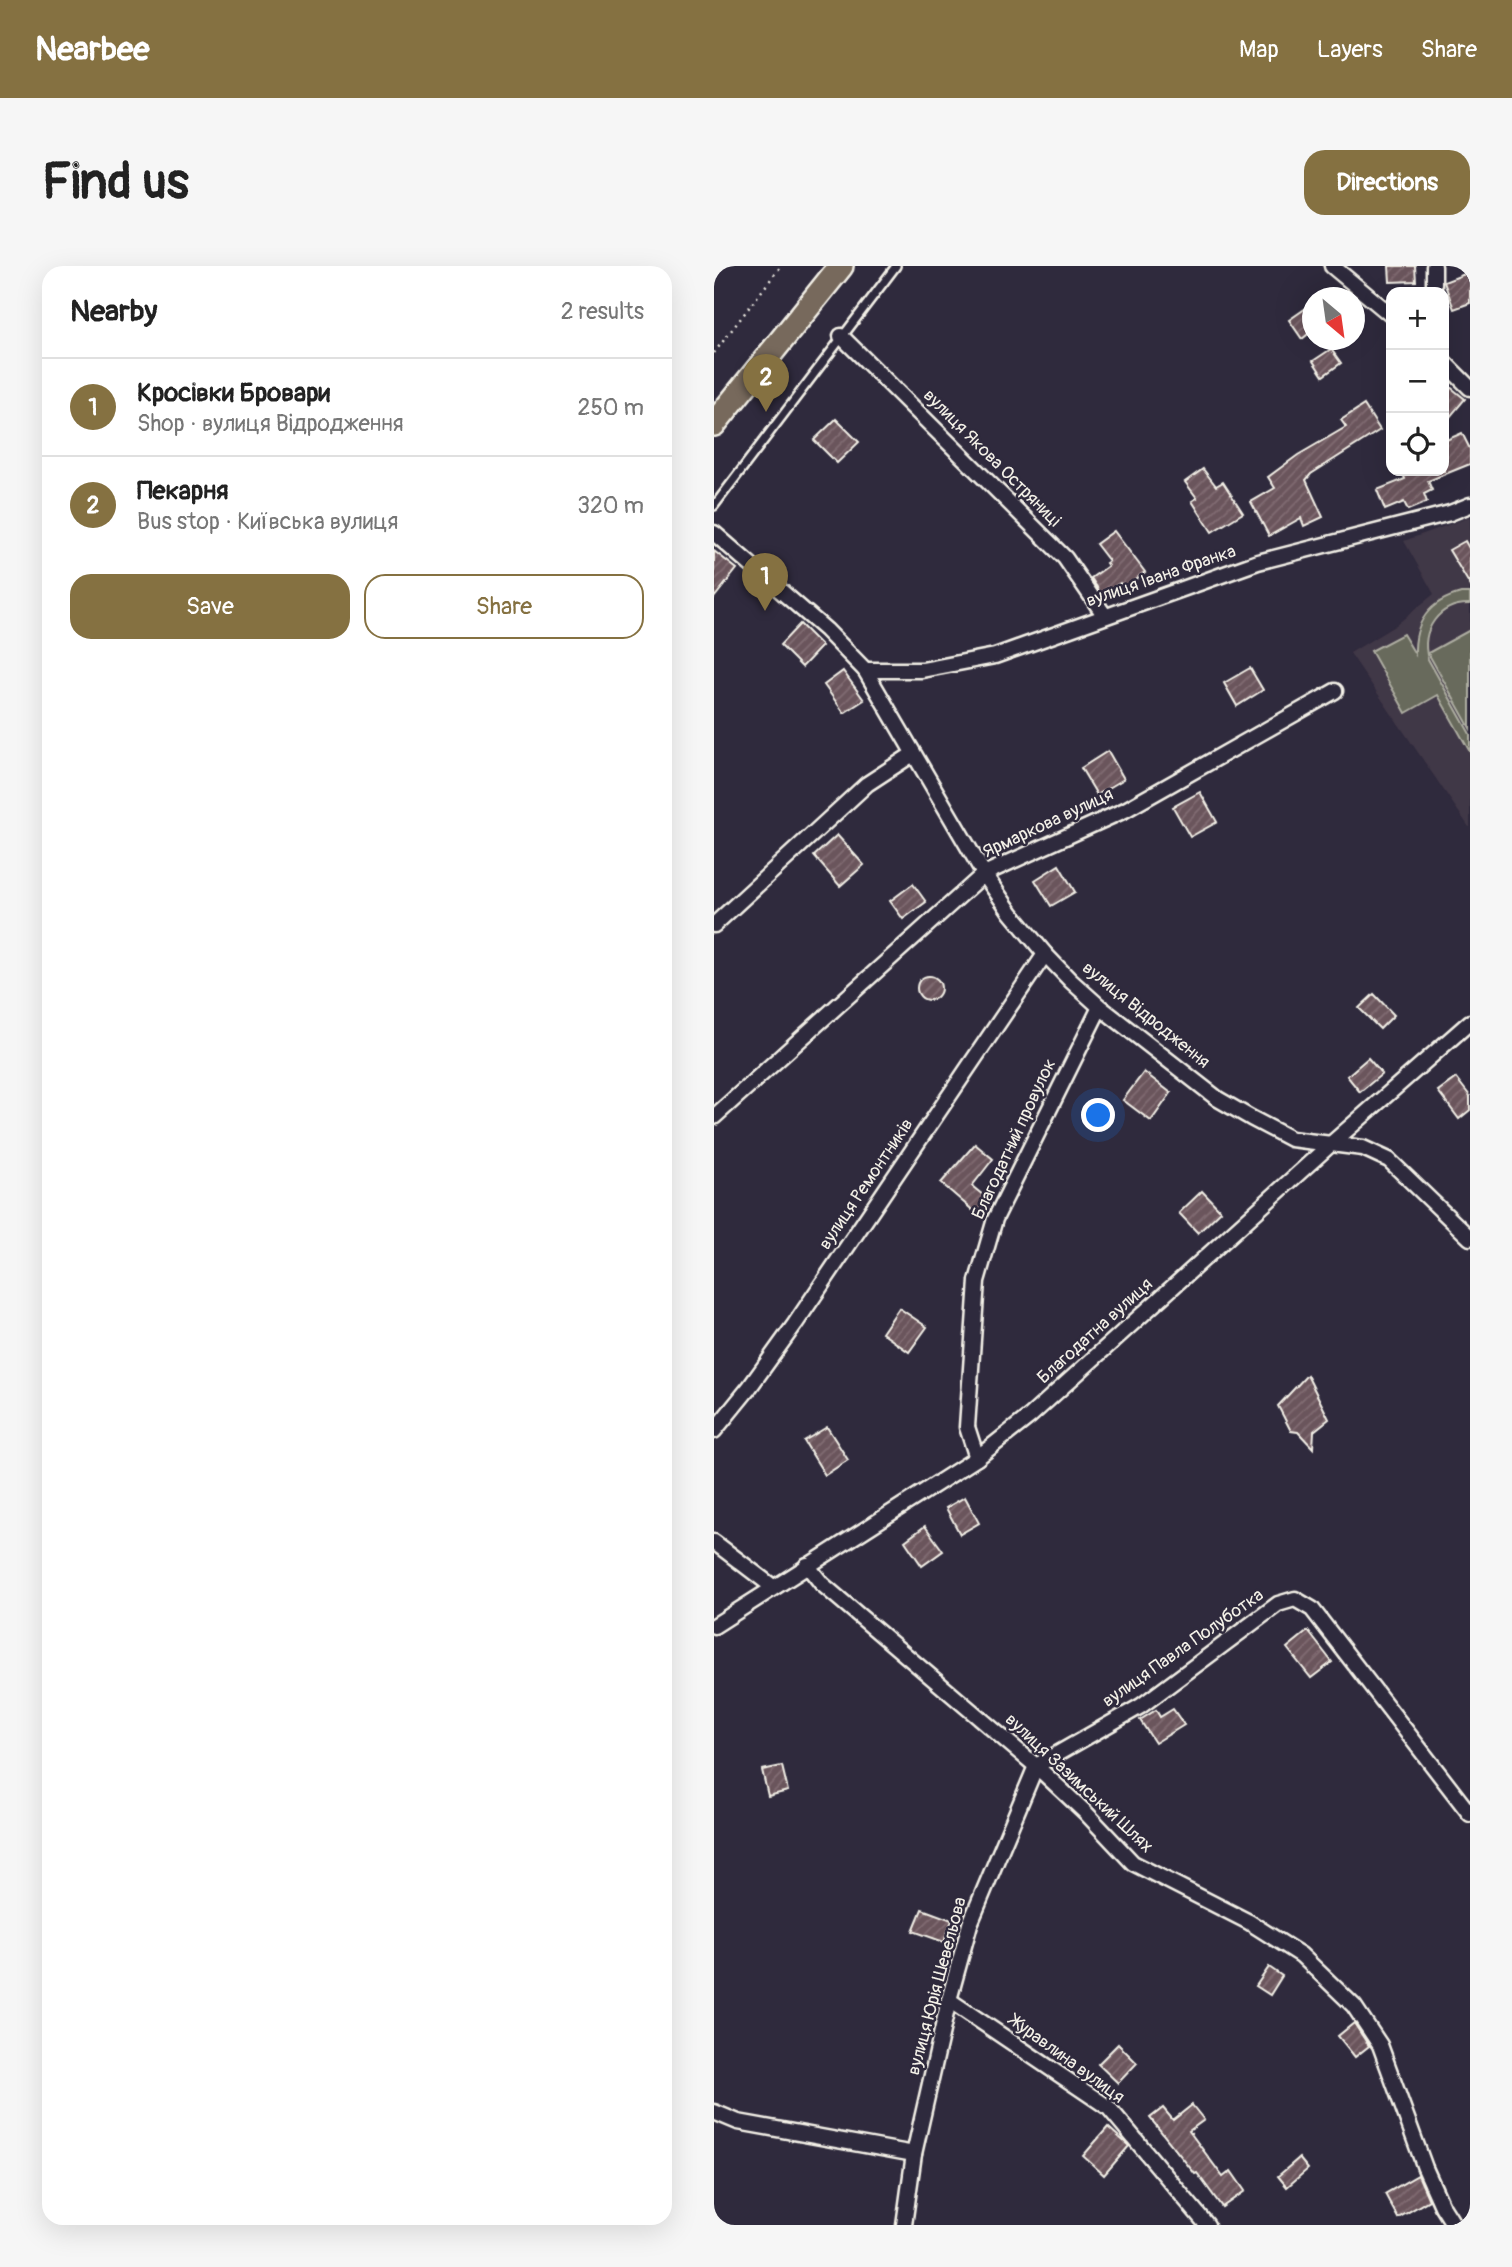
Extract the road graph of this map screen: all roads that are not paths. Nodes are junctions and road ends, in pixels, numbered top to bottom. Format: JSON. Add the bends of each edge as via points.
{"nodes":[{"id":1,"x":841,"y":266,"type":"edge"},
{"id":2,"x":896,"y":266,"type":"edge"},
{"id":3,"x":1332,"y":266,"type":"edge"},
{"id":4,"x":1434,"y":266,"type":"edge"},
{"id":5,"x":1434,"y":287,"type":"edge"},
{"id":6,"x":1386,"y":311,"type":"edge"},
{"id":7,"x":841,"y":336,"type":"junction"},
{"id":8,"x":1449,"y":367,"type":"edge"},
{"id":9,"x":1470,"y":386,"type":"edge"},
{"id":10,"x":714,"y":424,"type":"edge"},
{"id":11,"x":1470,"y":505,"type":"edge"},
{"id":12,"x":714,"y":506,"type":"edge"},
{"id":13,"x":714,"y":533,"type":"edge"},
{"id":14,"x":1105,"y":616,"type":"junction"},
{"id":15,"x":864,"y":670,"type":"junction"},
{"id":16,"x":1335,"y":691,"type":"dead end"},
{"id":17,"x":913,"y":754,"type":"junction"},
{"id":18,"x":984,"y":874,"type":"junction"},
{"id":19,"x":714,"y":925,"type":"edge"},
{"id":20,"x":1045,"y":954,"type":"junction"},
{"id":21,"x":1100,"y":1007,"type":"junction"},
{"id":22,"x":1470,"y":1022,"type":"edge"},
{"id":23,"x":714,"y":1117,"type":"edge"},
{"id":24,"x":1332,"y":1143,"type":"junction"},
{"id":25,"x":1470,"y":1238,"type":"edge"},
{"id":26,"x":714,"y":1431,"type":"edge"},
{"id":27,"x":977,"y":1458,"type":"junction"},
{"id":28,"x":714,"y":1542,"type":"edge"},
{"id":29,"x":807,"y":1565,"type":"junction"},
{"id":30,"x":773,"y":1587,"type":"junction"},
{"id":31,"x":714,"y":1626,"type":"edge"},
{"id":32,"x":1036,"y":1766,"type":"junction"},
{"id":33,"x":1470,"y":1814,"type":"edge"},
{"id":34,"x":949,"y":2000,"type":"junction"},
{"id":35,"x":714,"y":2112,"type":"edge"},
{"id":36,"x":914,"y":2154,"type":"junction"},
{"id":37,"x":904,"y":2225,"type":"edge"},
{"id":38,"x":1207,"y":2225,"type":"edge"},
{"id":39,"x":1454,"y":2225,"type":"edge"}],
"edges":[{"from":1,"to":10,"type":"main road"},
{"from":2,"to":7,"type":"lane"},
{"from":3,"to":6,"type":"street"},
{"from":4,"to":5,"type":"street"},
{"from":7,"to":12,"type":"lane"},
{"from":7,"to":14,"type":"street","name":"вулиця Якова Остряниці","via":[[1065,558]]},
{"from":8,"to":9,"type":"street"},
{"from":11,"to":14,"type":"street","name":"вулиця Івана Франка","via":[[1258,562]]},
{"from":13,"to":15,"type":"street","name":"вулиця Відродження","via":[[826,630]]},
{"from":14,"to":15,"type":"street","name":"вулиця Івана Франка","via":[[995,656],[922,670]]},
{"from":15,"to":17,"type":"street","name":"вулиця Відродження"},
{"from":16,"to":18,"type":"street","name":"Ярмаркова вулиця","via":[[1125,810]]},
{"from":17,"to":18,"type":"street","name":"вулиця Відродження"},
{"from":17,"to":19,"type":"street","via":[[867,784]]},
{"from":18,"to":20,"type":"street","name":"вулиця Відродження"},
{"from":18,"to":23,"type":"street","name":"Ярмаркова вулиця"},
{"from":20,"to":21,"type":"street","name":"вулиця Відродження"},
{"from":20,"to":26,"type":"street","name":"вулиця Ремонтників","via":[[795,1324]]},
{"from":21,"to":24,"type":"street","name":"вулиця Відродження","via":[[1219,1099],[1251,1118],[1291,1139]]},
{"from":21,"to":27,"type":"street","name":"Благодатний провулок","via":[[995,1219],[977,1281],[967,1427]]},
{"from":22,"to":24,"type":"street","name":"Благодатна вулиця"},
{"from":24,"to":25,"type":"street","name":"вулиця Відродження","via":[[1363,1148],[1389,1160]]},
{"from":24,"to":27,"type":"street","name":"Благодатна вулиця","via":[[1041,1406]]},
{"from":27,"to":29,"type":"street","name":"Благодатна вулиця"},
{"from":28,"to":30,"type":"street"},
{"from":29,"to":30,"type":"street","name":"Благодатна вулиця"},
{"from":29,"to":32,"type":"street","name":"вулиця Зазимський Шлях","via":[[822,1584]]},
{"from":30,"to":31,"type":"street","name":"Благодатна вулиця"},
{"from":32,"to":33,"type":"street","name":"вулиця Павла Полуботка","via":[[1141,1706],[1278,1604],[1295,1599],[1312,1609]]},
{"from":32,"to":34,"type":"street","name":"вулиця Юрія Шевельова","via":[[974,1911]]},
{"from":32,"to":39,"type":"street","name":"вулиця Зазимський Шлях","via":[[1133,1863],[1249,1922],[1301,1955],[1354,2006],[1380,2045],[1425,2168]]},
{"from":34,"to":36,"type":"street","name":"вулиця Юрія Шевельова"},
{"from":34,"to":38,"type":"street","name":"Журавлина вулиця","via":[[1109,2108]]},
{"from":35,"to":36,"type":"street","via":[[738,2122]]},
{"from":36,"to":37,"type":"street","name":"вулиця Юрія Шевельова"}]}
